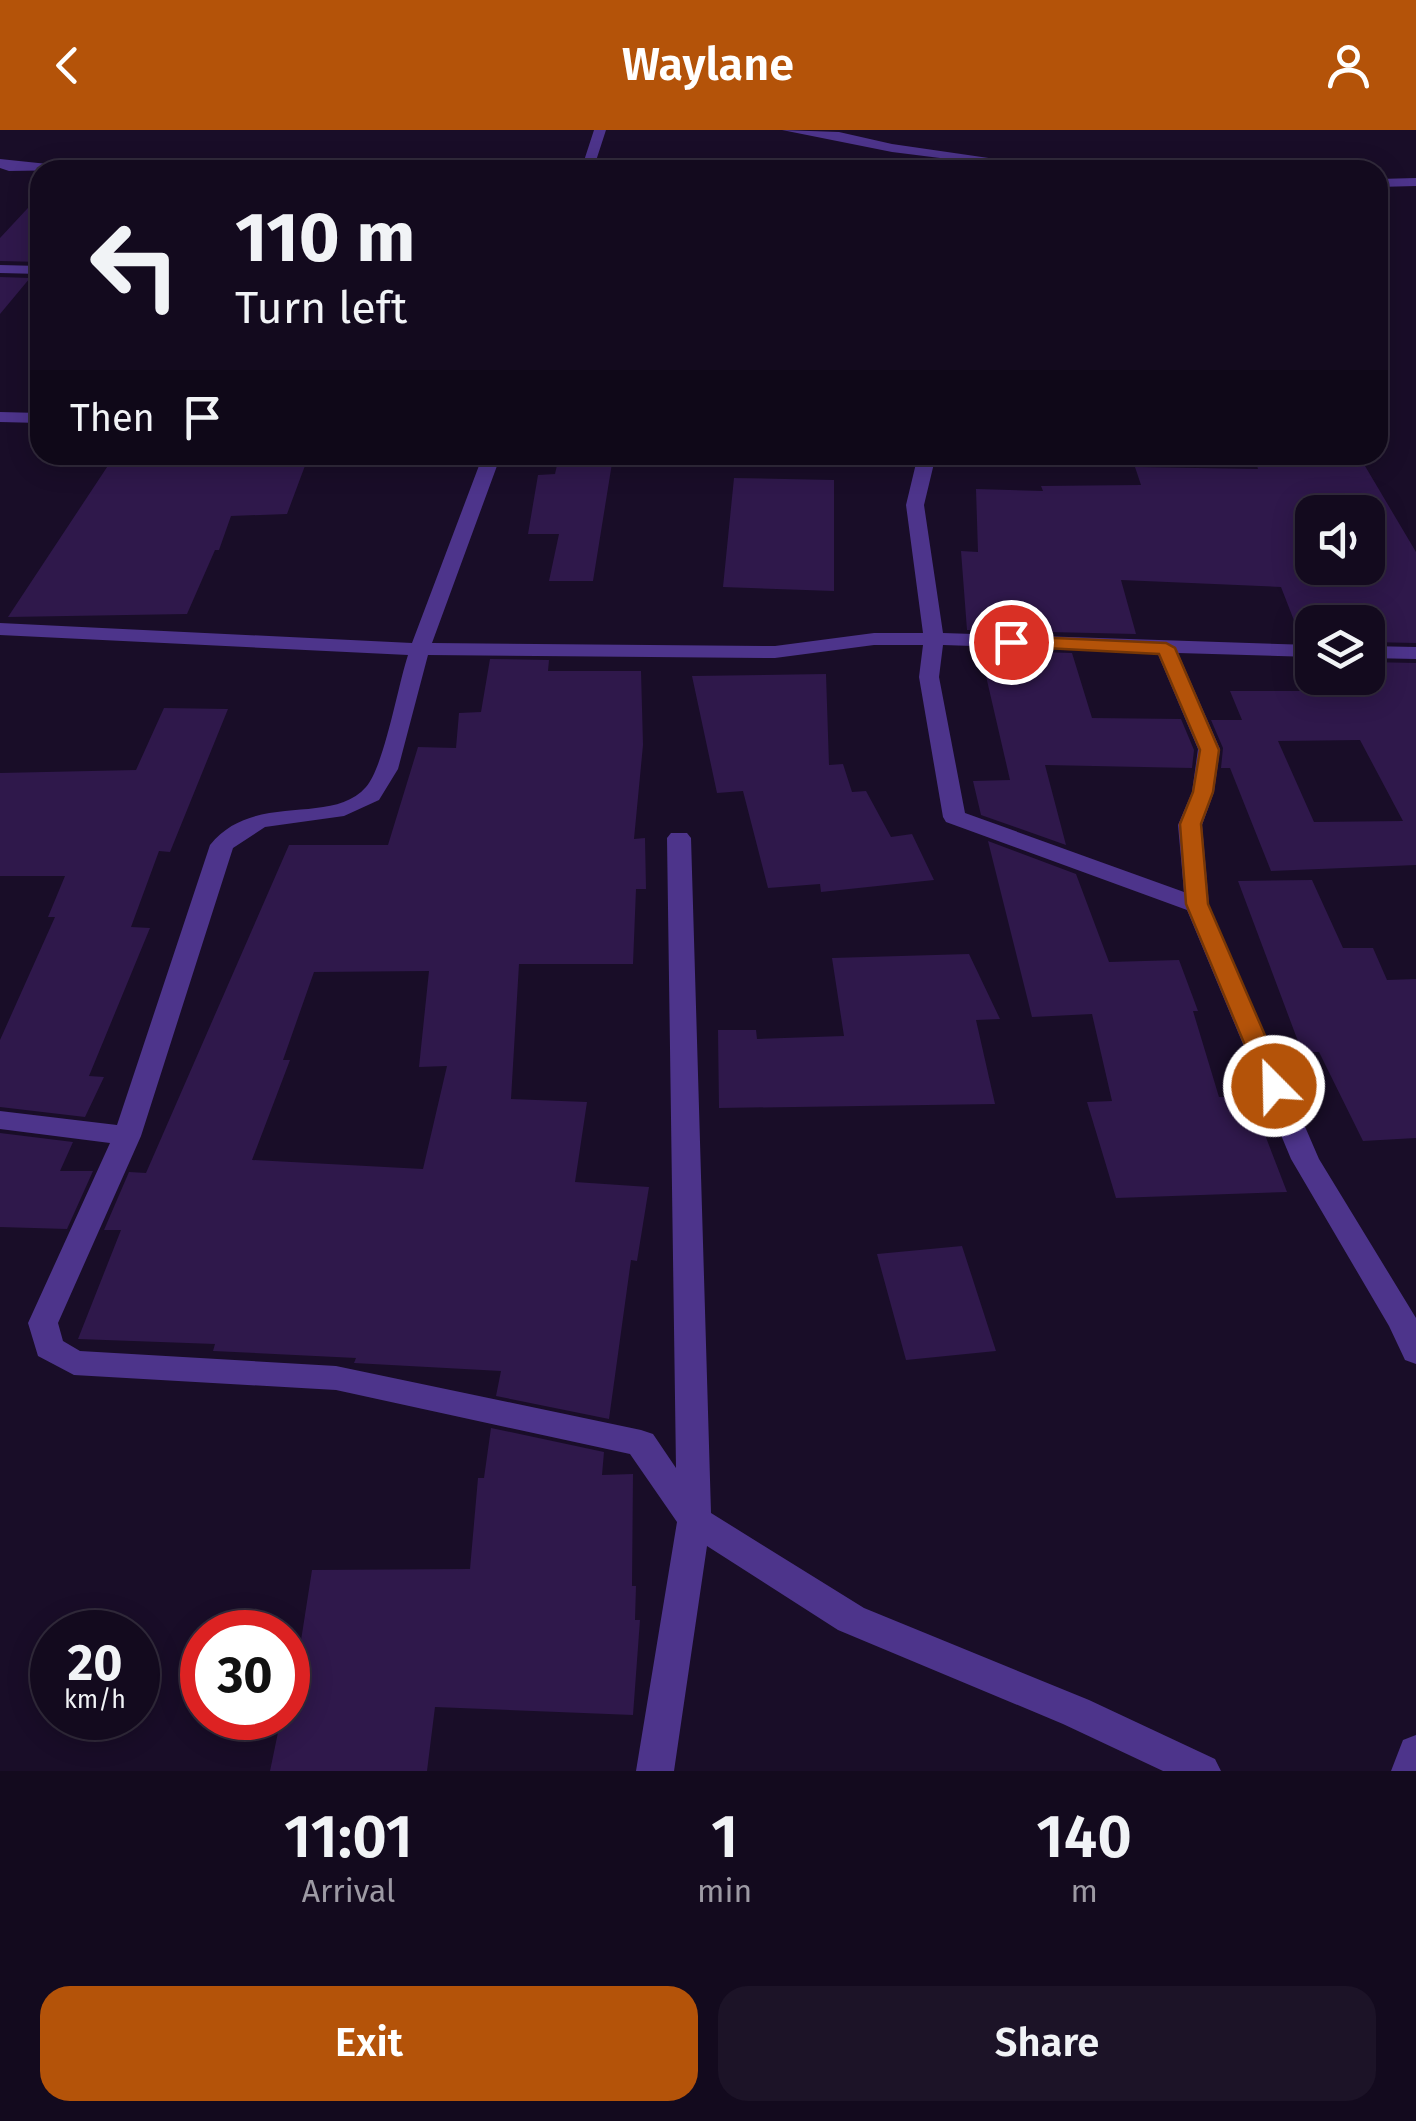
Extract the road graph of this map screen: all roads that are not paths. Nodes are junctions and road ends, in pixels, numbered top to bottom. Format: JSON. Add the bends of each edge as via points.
{"nodes":[{"id":1,"x":600,"y":130,"type":"edge"},
{"id":2,"x":788,"y":130,"type":"edge"},
{"id":3,"x":838,"y":133,"type":"edge"},
{"id":4,"x":591,"y":160,"type":"edge"},
{"id":5,"x":958,"y":160,"type":"edge"},
{"id":6,"x":0,"y":162,"type":"edge"},
{"id":7,"x":30,"y":168,"type":"edge"},
{"id":8,"x":1416,"y":182,"type":"edge"},
{"id":9,"x":1388,"y":183,"type":"edge"},
{"id":10,"x":0,"y":269,"type":"edge"},
{"id":11,"x":30,"y":270,"type":"edge"},
{"id":12,"x":0,"y":417,"type":"edge"},
{"id":13,"x":30,"y":418,"type":"edge"},
{"id":14,"x":488,"y":465,"type":"edge"},
{"id":15,"x":925,"y":465,"type":"edge"},
{"id":16,"x":0,"y":629,"type":"edge"},
{"id":17,"x":934,"y":639,"type":"junction"},
{"id":18,"x":417,"y":648,"type":"junction"},
{"id":19,"x":1166,"y":648,"type":"junction"},
{"id":20,"x":1295,"y":651,"type":"edge"},
{"id":21,"x":1385,"y":652,"type":"edge"},
{"id":22,"x":1416,"y":653,"type":"edge"},
{"id":23,"x":679,"y":838,"type":"dead end"},
{"id":24,"x":1197,"y":904,"type":"junction"},
{"id":25,"x":0,"y":1120,"type":"edge"},
{"id":26,"x":127,"y":1136,"type":"junction"},
{"id":27,"x":1416,"y":1352,"type":"edge"},
{"id":28,"x":694,"y":1520,"type":"junction"},
{"id":29,"x":1416,"y":1752,"type":"edge"},
{"id":30,"x":655,"y":1771,"type":"edge"},
{"id":31,"x":1202,"y":1771,"type":"edge"},
{"id":32,"x":1410,"y":1771,"type":"edge"}],
"edges":[{"from":1,"to":4,"type":"street"},
{"from":2,"to":3,"type":"street"},
{"from":3,"to":5,"type":"street","via":[[893,154]]},
{"from":6,"to":7,"type":"street"},
{"from":8,"to":9,"type":"street"},
{"from":10,"to":11,"type":"street"},
{"from":12,"to":13,"type":"street"},
{"from":14,"to":18,"type":"street"},
{"from":15,"to":17,"type":"street","via":[[915,504]]},
{"from":16,"to":18,"type":"street"},
{"from":17,"to":18,"type":"street","via":[[775,652]]},
{"from":17,"to":19,"type":"street"},
{"from":17,"to":24,"type":"street","via":[[928,677],[954,817]]},
{"from":18,"to":26,"type":"street","via":[[385,777],[365,800],[240,826],[222,846]]},
{"from":19,"to":20,"type":"street"},
{"from":19,"to":24,"type":"street","via":[[1210,750],[1190,824]]},
{"from":21,"to":22,"type":"street"},
{"from":23,"to":28,"type":"street"},
{"from":24,"to":27,"type":"street","via":[[1305,1159]]},
{"from":25,"to":26,"type":"street"},
{"from":26,"to":28,"type":"street","via":[[43,1323],[49,1348],[74,1364],[336,1378],[641,1444]]},
{"from":28,"to":30,"type":"street"},
{"from":28,"to":31,"type":"street","via":[[851,1619]]},
{"from":29,"to":32,"type":"street"}]}
